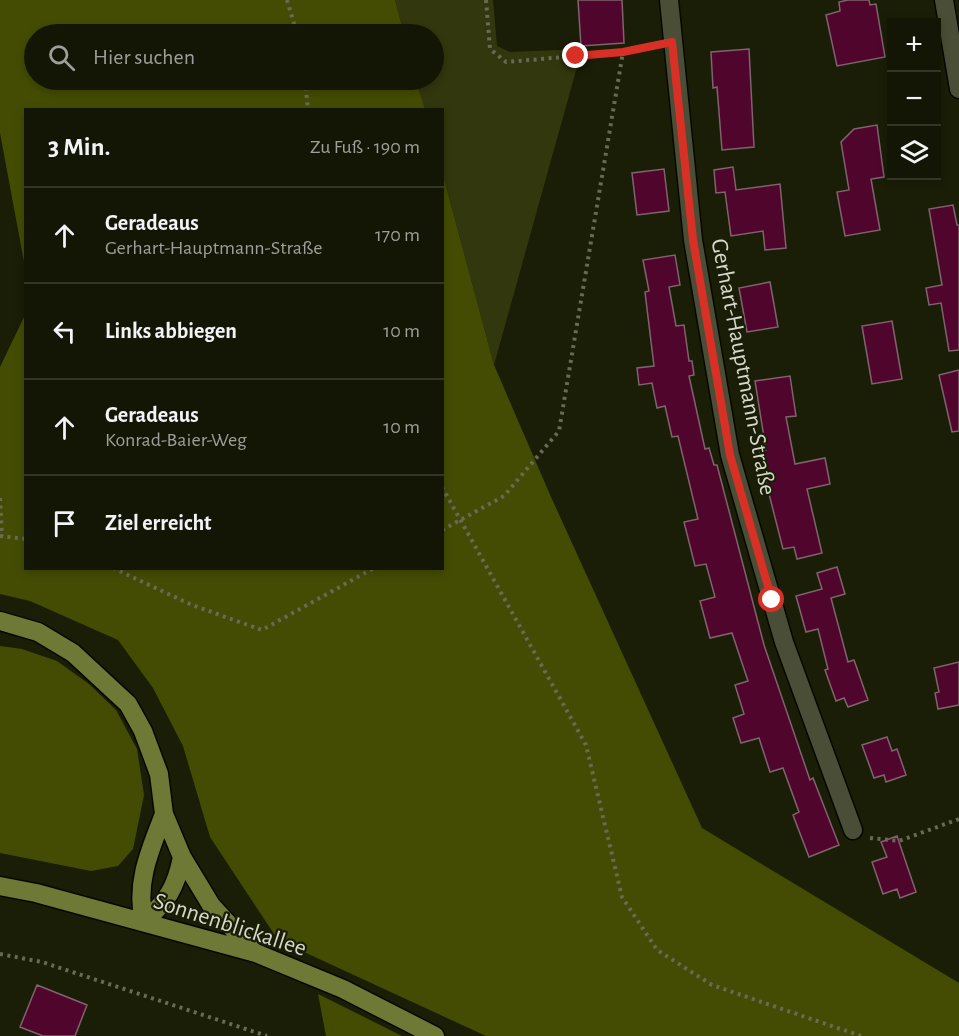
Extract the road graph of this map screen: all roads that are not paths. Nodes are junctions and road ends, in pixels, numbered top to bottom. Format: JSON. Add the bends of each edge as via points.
{"nodes":[{"id":1,"x":669,"y":0,"type":"edge"},
{"id":2,"x":944,"y":0,"type":"edge"},
{"id":3,"x":959,"y":89,"type":"edge"},
{"id":4,"x":0,"y":621,"type":"edge"},
{"id":5,"x":164,"y":814,"type":"junction"},
{"id":6,"x":853,"y":830,"type":"road end"},
{"id":7,"x":182,"y":857,"type":"junction"},
{"id":8,"x":0,"y":886,"type":"edge"},
{"id":9,"x":144,"y":922,"type":"junction"},
{"id":10,"x":256,"y":953,"type":"junction"},
{"id":11,"x":435,"y":1036,"type":"edge"}],
"edges":[{"from":1,"to":6,"type":"street","name":"Gerhart-Hauptmann-Straße","via":[[693,240],[730,455],[784,642]]},
{"from":2,"to":3,"type":"street"},
{"from":4,"to":5,"type":"main road","via":[[38,632],[73,653],[128,704],[159,774]]},
{"from":5,"to":7,"type":"main road"},
{"from":5,"to":9,"type":"main road","via":[[147,858],[140,891]]},
{"from":7,"to":9,"type":"main road","via":[[177,883]]},
{"from":7,"to":10,"type":"main road","via":[[211,905]]},
{"from":8,"to":9,"type":"main road","name":"Sonnenblickallee"},
{"from":9,"to":10,"type":"main road","name":"Sonnenblickallee"},
{"from":10,"to":11,"type":"main road","name":"Sonnenblickallee","via":[[343,989]]}]}
